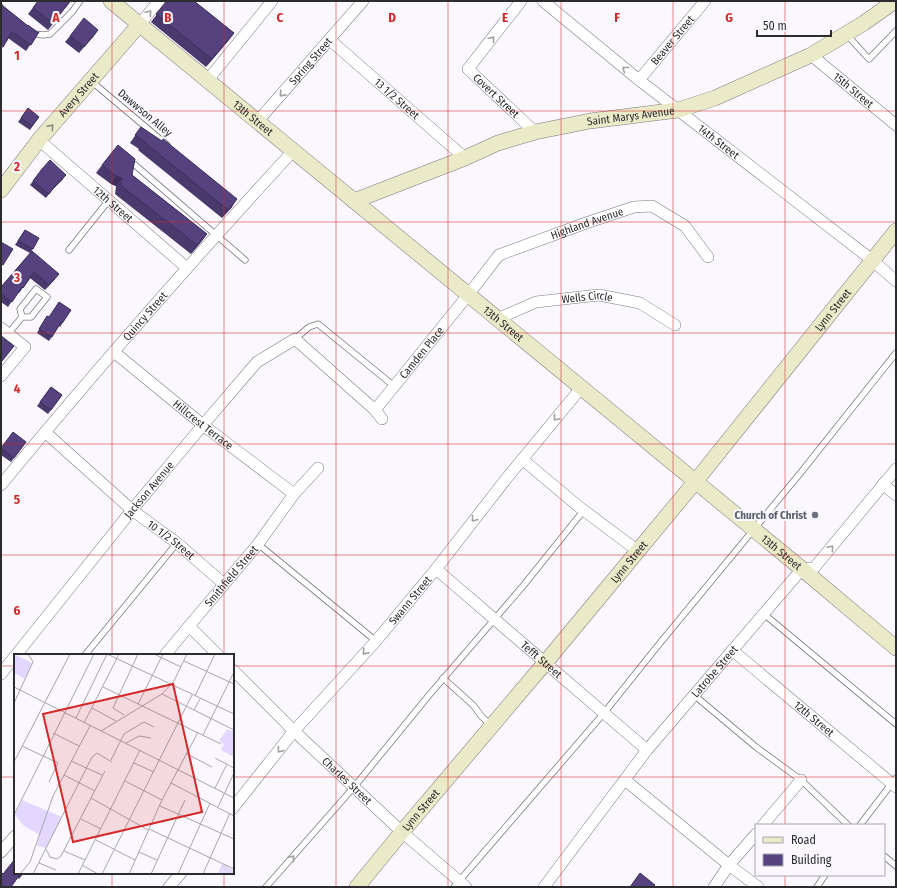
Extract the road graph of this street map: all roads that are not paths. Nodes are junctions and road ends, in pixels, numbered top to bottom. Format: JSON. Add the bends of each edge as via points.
{"nodes":[{"id":1,"x":80,"y":1,"type":"edge"},
{"id":2,"x":110,"y":1,"type":"edge"},
{"id":3,"x":159,"y":1,"type":"edge"},
{"id":4,"x":272,"y":1,"type":"edge"},
{"id":5,"x":363,"y":1,"type":"edge"},
{"id":6,"x":521,"y":1,"type":"edge"},
{"id":7,"x":543,"y":1,"type":"edge"},
{"id":8,"x":705,"y":1,"type":"edge"},
{"id":9,"x":890,"y":5,"type":"edge"},
{"id":10,"x":140,"y":25,"type":"junction"},
{"id":11,"x":30,"y":30,"type":"edge"},
{"id":12,"x":896,"y":30,"type":"edge"},
{"id":13,"x":846,"y":34,"type":"junction"},
{"id":14,"x":330,"y":40,"type":"junction"},
{"id":15,"x":811,"y":55,"type":"junction"},
{"id":16,"x":639,"y":80,"type":"junction"},
{"id":17,"x":91,"y":81,"type":"junction"},
{"id":18,"x":207,"y":81,"type":"junction"},
{"id":19,"x":678,"y":110,"type":"junction"},
{"id":20,"x":257,"y":122,"type":"junction"},
{"id":21,"x":896,"y":124,"type":"edge"},
{"id":22,"x":535,"y":132,"type":"junction"},
{"id":23,"x":40,"y":140,"type":"junction"},
{"id":24,"x":169,"y":147,"type":"edge"},
{"id":25,"x":293,"y":151,"type":"junction"},
{"id":26,"x":465,"y":158,"type":"junction"},
{"id":27,"x":135,"y":165,"type":"edge"},
{"id":28,"x":1,"y":190,"type":"edge"},
{"id":29,"x":109,"y":200,"type":"junction"},
{"id":30,"x":354,"y":201,"type":"junction"},
{"id":31,"x":896,"y":231,"type":"edge"},
{"id":32,"x":216,"y":236,"type":"junction"},
{"id":33,"x":69,"y":250,"type":"dead end"},
{"id":34,"x":708,"y":257,"type":"dead end"},
{"id":35,"x":245,"y":260,"type":"dead end"},
{"id":36,"x":872,"y":260,"type":"junction"},
{"id":37,"x":187,"y":268,"type":"junction"},
{"id":38,"x":896,"y":281,"type":"edge"},
{"id":39,"x":468,"y":295,"type":"junction"},
{"id":40,"x":22,"y":317,"type":"junction"},
{"id":41,"x":497,"y":319,"type":"junction"},
{"id":42,"x":675,"y":324,"type":"dead end"},
{"id":43,"x":5,"y":331,"type":"edge"},
{"id":44,"x":296,"y":340,"type":"junction"},
{"id":45,"x":114,"y":352,"type":"junction"},
{"id":46,"x":896,"y":353,"type":"edge"},
{"id":47,"x":1,"y":376,"type":"edge"},
{"id":48,"x":394,"y":386,"type":"junction"},
{"id":49,"x":581,"y":388,"type":"junction"},
{"id":50,"x":375,"y":410,"type":"junction"},
{"id":51,"x":382,"y":419,"type":"dead end"},
{"id":52,"x":203,"y":425,"type":"junction"},
{"id":53,"x":45,"y":432,"type":"junction"},
{"id":54,"x":522,"y":459,"type":"junction"},
{"id":55,"x":318,"y":468,"type":"dead end"},
{"id":56,"x":896,"y":469,"type":"edge"},
{"id":57,"x":695,"y":482,"type":"junction"},
{"id":58,"x":883,"y":484,"type":"junction"},
{"id":59,"x":1,"y":485,"type":"edge"},
{"id":60,"x":294,"y":494,"type":"junction"},
{"id":61,"x":896,"y":495,"type":"edge"},
{"id":62,"x":132,"y":510,"type":"junction"},
{"id":63,"x":584,"y":510,"type":"junction"},
{"id":64,"x":754,"y":530,"type":"junction"},
{"id":65,"x":178,"y":542,"type":"junction"},
{"id":66,"x":258,"y":544,"type":"junction"},
{"id":67,"x":638,"y":551,"type":"junction"},
{"id":68,"x":436,"y":569,"type":"junction"},
{"id":69,"x":802,"y":570,"type":"junction"},
{"id":70,"x":224,"y":584,"type":"junction"},
{"id":71,"x":764,"y":614,"type":"junction"},
{"id":72,"x":494,"y":619,"type":"junction"},
{"id":73,"x":189,"y":626,"type":"junction"},
{"id":74,"x":376,"y":640,"type":"junction"},
{"id":75,"x":896,"y":648,"type":"edge"},
{"id":76,"x":732,"y":650,"type":"junction"},
{"id":77,"x":18,"y":654,"type":"edge"},
{"id":78,"x":86,"y":654,"type":"edge"},
{"id":79,"x":167,"y":654,"type":"edge"},
{"id":80,"x":217,"y":654,"type":"edge"},
{"id":81,"x":14,"y":658,"type":"edge"},
{"id":82,"x":545,"y":663,"type":"junction"},
{"id":83,"x":234,"y":671,"type":"edge"},
{"id":84,"x":1,"y":674,"type":"edge"},
{"id":85,"x":443,"y":678,"type":"junction"},
{"id":86,"x":694,"y":695,"type":"junction"},
{"id":87,"x":604,"y":713,"type":"junction"},
{"id":88,"x":896,"y":724,"type":"edge"},
{"id":89,"x":492,"y":726,"type":"junction"},
{"id":90,"x":294,"y":731,"type":"junction"},
{"id":91,"x":647,"y":750,"type":"junction"},
{"id":92,"x":625,"y":780,"type":"junction"},
{"id":93,"x":801,"y":780,"type":"junction"},
{"id":94,"x":895,"y":783,"type":"edge"},
{"id":95,"x":354,"y":788,"type":"junction"},
{"id":96,"x":234,"y":807,"type":"edge"},
{"id":97,"x":764,"y":824,"type":"edge"},
{"id":98,"x":847,"y":824,"type":"edge"},
{"id":99,"x":861,"y":824,"type":"edge"},
{"id":100,"x":402,"y":832,"type":"junction"},
{"id":101,"x":755,"y":835,"type":"edge"},
{"id":102,"x":14,"y":837,"type":"edge"},
{"id":103,"x":1,"y":852,"type":"edge"},
{"id":104,"x":885,"y":857,"type":"edge"},
{"id":105,"x":729,"y":865,"type":"junction"},
{"id":106,"x":896,"y":866,"type":"edge"},
{"id":107,"x":180,"y":874,"type":"edge"},
{"id":108,"x":824,"y":876,"type":"edge"},
{"id":109,"x":460,"y":885,"type":"edge"},
{"id":110,"x":170,"y":887,"type":"edge"},
{"id":111,"x":266,"y":887,"type":"edge"},
{"id":112,"x":357,"y":887,"type":"edge"},
{"id":113,"x":544,"y":887,"type":"edge"},
{"id":114,"x":714,"y":887,"type":"edge"},
{"id":115,"x":758,"y":887,"type":"edge"},
{"id":116,"x":817,"y":887,"type":"edge"}],
"edges":[{"from":1,"to":11,"type":"lane","via":[[50,34],[35,34]]},
{"from":2,"to":10,"type":"street","name":"13th Street"},
{"from":10,"to":3,"type":"street","name":"Avery Street","one_way":true},
{"from":4,"to":18,"type":"street"},
{"from":5,"to":14,"type":"street","name":"Spring Street"},
{"from":22,"to":6,"type":"street","name":"Covert Street","one_way":true,"via":[[468,69]]},
{"from":16,"to":7,"type":"street","name":"14th Street","one_way":true},
{"from":8,"to":16,"type":"street","name":"Beaver Street"},
{"from":9,"to":13,"type":"street","name":"Saint Marys Avenue"},
{"from":10,"to":17,"type":"street","name":"Avery Street"},
{"from":10,"to":18,"type":"street","name":"13th Street"},
{"from":12,"to":13,"type":"lane","via":[[869,59]]},
{"from":13,"to":15,"type":"street","name":"Saint Marys Avenue"},
{"from":14,"to":20,"type":"street","name":"Spring Street","one_way":true},
{"from":14,"to":26,"type":"street","name":"13 1/2 Street"},
{"from":15,"to":19,"type":"street","name":"Saint Marys Avenue","via":[[715,98]]},
{"from":15,"to":21,"type":"street","name":"15th Street"},
{"from":16,"to":19,"type":"street","name":"14th Street"},
{"from":23,"to":17,"type":"street","name":"Avery Street","one_way":true},
{"from":17,"to":24,"type":"lane","name":"Dawwson Alley"},
{"from":18,"to":20,"type":"street","name":"13th Street"},
{"from":19,"to":22,"type":"street","name":"Saint Marys Avenue","via":[[590,121]]},
{"from":19,"to":36,"type":"street","name":"14th Street"},
{"from":20,"to":25,"type":"street","name":"13th Street"},
{"from":22,"to":26,"type":"street","name":"Saint Marys Avenue","via":[[498,143]]},
{"from":23,"to":28,"type":"street","name":"Avery Street"},
{"from":23,"to":29,"type":"street","name":"12th Street"},
{"from":25,"to":30,"type":"street","name":"13th Street"},
{"from":25,"to":32,"type":"street","name":"Quincy Street","via":[[238,205]]},
{"from":26,"to":30,"type":"street","name":"Saint Marys Avenue"},
{"from":27,"to":32,"type":"lane"},
{"from":29,"to":33,"type":"lane"},
{"from":29,"to":37,"type":"street","name":"12th Street"},
{"from":30,"to":39,"type":"street","name":"13th Street"},
{"from":31,"to":36,"type":"street","name":"Lynn Street"},
{"from":32,"to":35,"type":"lane"},
{"from":32,"to":37,"type":"street","name":"Quincy Street"},
{"from":34,"to":39,"type":"street","name":"Highland Avenue","via":[[686,226],[652,206],[634,207],[499,255]]},
{"from":36,"to":38,"type":"street","name":"14th Street"},
{"from":36,"to":57,"type":"street","name":"Lynn Street"},
{"from":37,"to":45,"type":"street","name":"Quincy Street"},
{"from":39,"to":41,"type":"street","name":"13th Street"},
{"from":39,"to":48,"type":"street","name":"Camden Place"},
{"from":40,"to":40,"type":"lane","via":[[20,309],[36,289],[47,296],[31,317]]},
{"from":40,"to":43,"type":"lane"},
{"from":41,"to":42,"type":"street","name":"Wells Circle","via":[[536,302],[598,295],[640,303]]},
{"from":41,"to":49,"type":"street","name":"13th Street"},
{"from":43,"to":47,"type":"street","via":[[25,348]]},
{"from":44,"to":48,"type":"lane","via":[[308,327],[318,324]]},
{"from":44,"to":50,"type":"street"},
{"from":44,"to":52,"type":"street","name":"Jackson Avenue","via":[[257,362]]},
{"from":45,"to":52,"type":"street","name":"Hillcrest Terrace"},
{"from":45,"to":53,"type":"street","name":"Quincy Street"},
{"from":46,"to":64,"type":"lane"},
{"from":48,"to":50,"type":"street","name":"Camden Place"},
{"from":49,"to":54,"type":"street","name":"Swann Street","one_way":true},
{"from":49,"to":57,"type":"street","name":"13th Street"},
{"from":50,"to":51,"type":"street"},
{"from":52,"to":60,"type":"street","name":"Hillcrest Terrace"},
{"from":52,"to":62,"type":"street","name":"Jackson Avenue"},
{"from":53,"to":59,"type":"street","name":"Quincy Street"},
{"from":53,"to":62,"type":"street","name":"10 1/2 Street"},
{"from":54,"to":63,"type":"street"},
{"from":54,"to":68,"type":"street","name":"Swann Street","one_way":true},
{"from":55,"to":60,"type":"street","name":"Smithfield Street"},
{"from":56,"to":58,"type":"street","name":"Latrobe Street"},
{"from":57,"to":64,"type":"street","name":"13th Street"},
{"from":57,"to":67,"type":"street","name":"Lynn Street"},
{"from":58,"to":61,"type":"street"},
{"from":69,"to":58,"type":"street","name":"Latrobe Street","one_way":true,"via":[[814,568]]},
{"from":60,"to":66,"type":"street","name":"Smithfield Street"},
{"from":62,"to":65,"type":"street","name":"10 1/2 Street"},
{"from":62,"to":77,"type":"street","name":"Jackson Avenue"},
{"from":63,"to":67,"type":"street"},
{"from":63,"to":72,"type":"lane"},
{"from":64,"to":69,"type":"street","name":"13th Street"},
{"from":64,"to":87,"type":"lane"},
{"from":65,"to":70,"type":"street","name":"10 1/2 Street"},
{"from":65,"to":78,"type":"lane"},
{"from":66,"to":70,"type":"street","name":"Smithfield Street"},
{"from":66,"to":74,"type":"lane"},
{"from":67,"to":82,"type":"street","name":"Lynn Street"},
{"from":68,"to":72,"type":"street","name":"Tefft Street"},
{"from":68,"to":74,"type":"street","name":"Swann Street"},
{"from":69,"to":71,"type":"street","name":"Latrobe Street"},
{"from":69,"to":75,"type":"street","name":"13th Street"},
{"from":70,"to":73,"type":"street","name":"Smithfield Street"},
{"from":71,"to":76,"type":"street","name":"Latrobe Street"},
{"from":71,"to":88,"type":"lane"},
{"from":72,"to":82,"type":"street","name":"Tefft Street"},
{"from":72,"to":85,"type":"lane"},
{"from":73,"to":79,"type":"street","name":"Smithfield Street"},
{"from":73,"to":80,"type":"street"},
{"from":74,"to":90,"type":"street","name":"Swann Street","one_way":true},
{"from":76,"to":86,"type":"street","name":"Latrobe Street"},
{"from":76,"to":94,"type":"street","name":"12th Street"},
{"from":81,"to":84,"type":"street","name":"Jackson Avenue"},
{"from":82,"to":87,"type":"street","name":"Tefft Street"},
{"from":82,"to":89,"type":"street","name":"Lynn Street"},
{"from":83,"to":90,"type":"street","name":"Charles Street"},
{"from":85,"to":89,"type":"lane"},
{"from":85,"to":95,"type":"lane"},
{"from":86,"to":91,"type":"street","name":"Latrobe Street"},
{"from":86,"to":93,"type":"lane","via":[[756,747]]},
{"from":87,"to":91,"type":"street","name":"Tefft Street"},
{"from":87,"to":109,"type":"lane"},
{"from":89,"to":100,"type":"street","name":"Lynn Street"},
{"from":90,"to":95,"type":"street","name":"Charles Street"},
{"from":90,"to":96,"type":"street","name":"Swann Street","one_way":true},
{"from":91,"to":92,"type":"street","name":"Latrobe Street"},
{"from":92,"to":105,"type":"street"},
{"from":92,"to":113,"type":"street","name":"Latrobe Street"},
{"from":93,"to":97,"type":"street"},
{"from":93,"to":98,"type":"lane"},
{"from":94,"to":99,"type":"lane"},
{"from":95,"to":100,"type":"street","name":"Charles Street"},
{"from":111,"to":95,"type":"lane","one_way":true},
{"from":100,"to":109,"type":"street","name":"Charles Street"},
{"from":100,"to":112,"type":"street","name":"Lynn Street"},
{"from":101,"to":105,"type":"street"},
{"from":102,"to":103,"type":"street"},
{"from":104,"to":106,"type":"lane"},
{"from":105,"to":114,"type":"street"},
{"from":105,"to":115,"type":"street"},
{"from":107,"to":110,"type":"street"},
{"from":108,"to":116,"type":"lane"}]}
